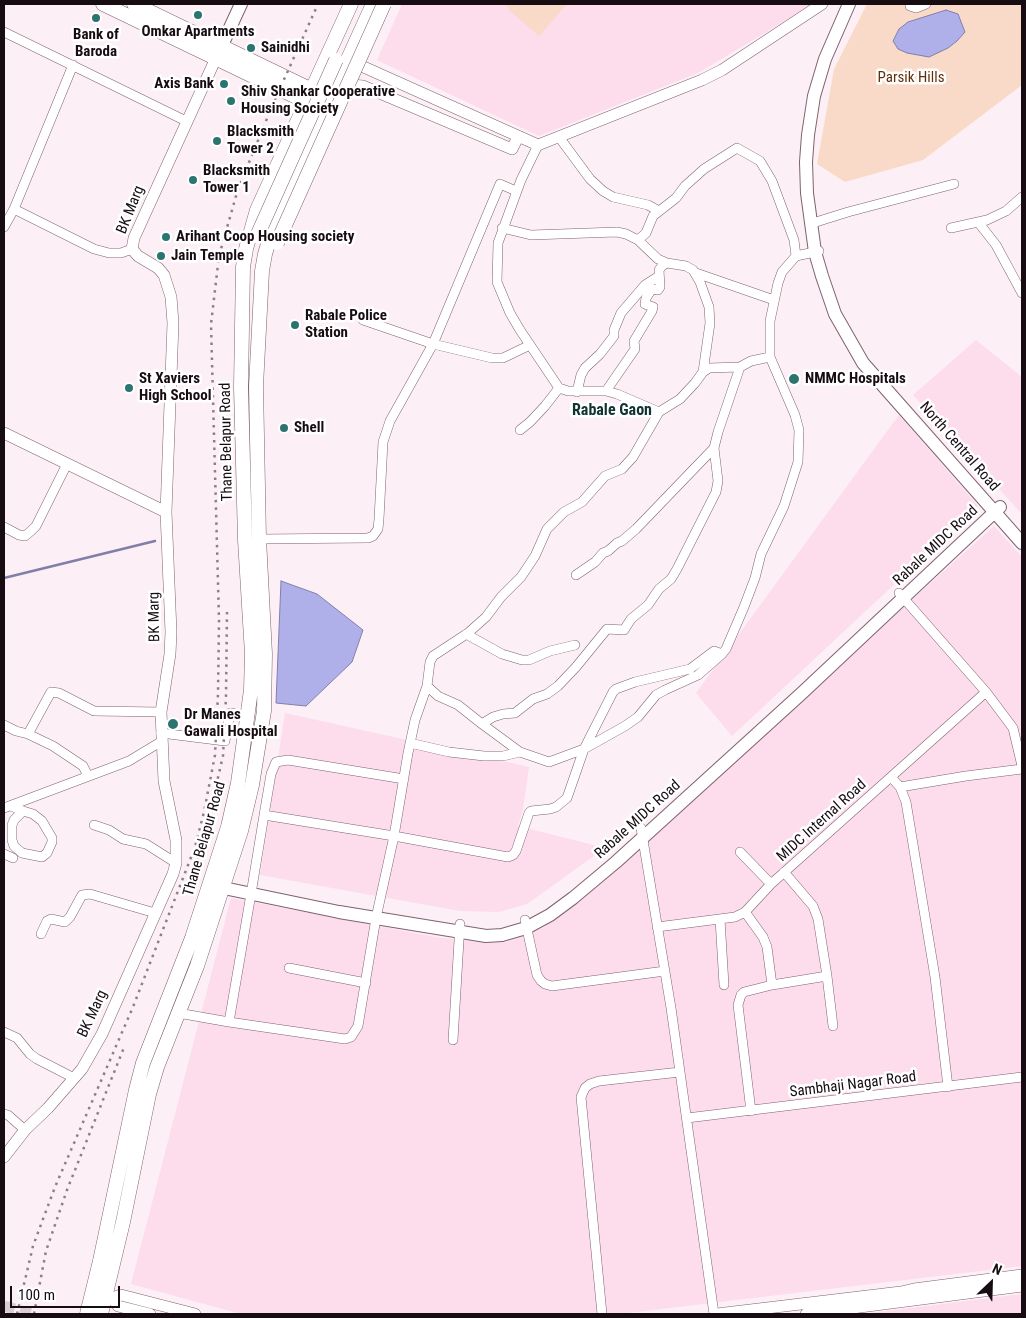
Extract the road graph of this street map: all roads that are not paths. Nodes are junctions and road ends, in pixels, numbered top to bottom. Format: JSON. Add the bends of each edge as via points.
{"nodes":[{"id":1,"x":103,"y":4,"type":"edge"},
{"id":2,"x":134,"y":4,"type":"edge"},
{"id":3,"x":241,"y":4,"type":"edge"},
{"id":4,"x":351,"y":4,"type":"edge"},
{"id":5,"x":361,"y":4,"type":"edge"},
{"id":6,"x":373,"y":4,"type":"edge"},
{"id":7,"x":384,"y":4,"type":"edge"},
{"id":8,"x":822,"y":4,"type":"edge"},
{"id":9,"x":854,"y":4,"type":"edge"},
{"id":10,"x":910,"y":4,"type":"edge"},
{"id":11,"x":926,"y":4,"type":"edge"},
{"id":12,"x":4,"y":32,"type":"edge"},
{"id":13,"x":218,"y":52,"type":"junction"},
{"id":14,"x":357,"y":64,"type":"junction"},
{"id":15,"x":72,"y":66,"type":"junction"},
{"id":16,"x":333,"y":92,"type":"junction"},
{"id":17,"x":309,"y":96,"type":"junction"},
{"id":18,"x":325,"y":110,"type":"junction"},
{"id":19,"x":186,"y":121,"type":"junction"},
{"id":20,"x":518,"y":137,"type":"junction"},
{"id":21,"x":559,"y":137,"type":"junction"},
{"id":22,"x":538,"y":145,"type":"junction"},
{"id":23,"x":512,"y":150,"type":"junction"},
{"id":24,"x":954,"y":184,"type":"dead end"},
{"id":25,"x":516,"y":191,"type":"junction"},
{"id":26,"x":1022,"y":197,"type":"edge"},
{"id":27,"x":14,"y":209,"type":"junction"},
{"id":28,"x":659,"y":211,"type":"junction"},
{"id":29,"x":816,"y":222,"type":"junction"},
{"id":30,"x":978,"y":222,"type":"junction"},
{"id":31,"x":4,"y":227,"type":"edge"},
{"id":32,"x":502,"y":228,"type":"junction"},
{"id":33,"x":951,"y":228,"type":"dead end"},
{"id":34,"x":638,"y":240,"type":"junction"},
{"id":35,"x":132,"y":249,"type":"junction"},
{"id":36,"x":818,"y":251,"type":"junction"},
{"id":37,"x":796,"y":256,"type":"junction"},
{"id":38,"x":667,"y":263,"type":"junction"},
{"id":39,"x":696,"y":273,"type":"junction"},
{"id":40,"x":659,"y":276,"type":"junction"},
{"id":41,"x":1022,"y":293,"type":"edge"},
{"id":42,"x":243,"y":296,"type":"junction"},
{"id":43,"x":261,"y":298,"type":"junction"},
{"id":44,"x":774,"y":300,"type":"junction"},
{"id":45,"x":363,"y":320,"type":"dead end"},
{"id":46,"x":433,"y":344,"type":"junction"},
{"id":47,"x":530,"y":345,"type":"junction"},
{"id":48,"x":770,"y":357,"type":"junction"},
{"id":49,"x":740,"y":367,"type":"junction"},
{"id":50,"x":703,"y":372,"type":"junction"},
{"id":51,"x":559,"y":388,"type":"junction"},
{"id":52,"x":606,"y":391,"type":"junction"},
{"id":53,"x":577,"y":392,"type":"junction"},
{"id":54,"x":660,"y":412,"type":"junction"},
{"id":55,"x":520,"y":430,"type":"dead end"},
{"id":56,"x":4,"y":433,"type":"edge"},
{"id":57,"x":714,"y":448,"type":"junction"},
{"id":58,"x":68,"y":464,"type":"junction"},
{"id":59,"x":995,"y":507,"type":"junction"},
{"id":60,"x":166,"y":512,"type":"junction"},
{"id":61,"x":4,"y":527,"type":"edge"},
{"id":62,"x":1022,"y":531,"type":"edge"},
{"id":63,"x":259,"y":539,"type":"junction"},
{"id":64,"x":1022,"y":543,"type":"edge"},
{"id":65,"x":576,"y":575,"type":"dead end"},
{"id":66,"x":901,"y":596,"type":"junction"},
{"id":67,"x":466,"y":634,"type":"junction"},
{"id":68,"x":575,"y":645,"type":"dead end"},
{"id":69,"x":722,"y":654,"type":"junction"},
{"id":70,"x":426,"y":686,"type":"junction"},
{"id":71,"x":986,"y":692,"type":"junction"},
{"id":72,"x":161,"y":712,"type":"junction"},
{"id":73,"x":248,"y":716,"type":"junction"},
{"id":74,"x":482,"y":724,"type":"junction"},
{"id":75,"x":4,"y":725,"type":"edge"},
{"id":76,"x":28,"y":734,"type":"junction"},
{"id":77,"x":162,"y":737,"type":"junction"},
{"id":78,"x":410,"y":743,"type":"junction"},
{"id":79,"x":584,"y":750,"type":"junction"},
{"id":80,"x":520,"y":752,"type":"junction"},
{"id":81,"x":1022,"y":768,"type":"edge"},
{"id":82,"x":88,"y":776,"type":"junction"},
{"id":83,"x":891,"y":778,"type":"junction"},
{"id":84,"x":404,"y":779,"type":"junction"},
{"id":85,"x":900,"y":787,"type":"junction"},
{"id":86,"x":7,"y":807,"type":"edge"},
{"id":87,"x":23,"y":811,"type":"junction"},
{"id":88,"x":264,"y":815,"type":"junction"},
{"id":89,"x":94,"y":825,"type":"dead end"},
{"id":90,"x":642,"y":833,"type":"junction"},
{"id":91,"x":394,"y":836,"type":"junction"},
{"id":92,"x":740,"y":852,"type":"dead end"},
{"id":93,"x":4,"y":854,"type":"edge"},
{"id":94,"x":13,"y":858,"type":"dead end"},
{"id":95,"x":176,"y":863,"type":"junction"},
{"id":96,"x":784,"y":872,"type":"junction"},
{"id":97,"x":217,"y":883,"type":"junction"},
{"id":98,"x":771,"y":884,"type":"junction"},
{"id":99,"x":252,"y":891,"type":"junction"},
{"id":100,"x":745,"y":912,"type":"junction"},
{"id":101,"x":155,"y":913,"type":"junction"},
{"id":102,"x":377,"y":914,"type":"junction"},
{"id":103,"x":720,"y":919,"type":"junction"},
{"id":104,"x":525,"y":924,"type":"junction"},
{"id":105,"x":657,"y":927,"type":"junction"},
{"id":106,"x":460,"y":928,"type":"junction"},
{"id":107,"x":40,"y":934,"type":"dead end"},
{"id":108,"x":289,"y":968,"type":"dead end"},
{"id":109,"x":665,"y":971,"type":"junction"},
{"id":110,"x":828,"y":976,"type":"junction"},
{"id":111,"x":366,"y":983,"type":"junction"},
{"id":112,"x":724,"y":985,"type":"dead end"},
{"id":113,"x":772,"y":985,"type":"junction"},
{"id":114,"x":178,"y":1014,"type":"junction"},
{"id":115,"x":229,"y":1022,"type":"junction"},
{"id":116,"x":833,"y":1026,"type":"dead end"},
{"id":117,"x":4,"y":1032,"type":"edge"},
{"id":118,"x":452,"y":1040,"type":"dead end"},
{"id":119,"x":680,"y":1072,"type":"junction"},
{"id":120,"x":1022,"y":1077,"type":"edge"},
{"id":121,"x":74,"y":1078,"type":"junction"},
{"id":122,"x":948,"y":1087,"type":"junction"},
{"id":123,"x":751,"y":1111,"type":"junction"},
{"id":124,"x":4,"y":1114,"type":"edge"},
{"id":125,"x":687,"y":1118,"type":"junction"},
{"id":126,"x":25,"y":1130,"type":"junction"},
{"id":127,"x":4,"y":1157,"type":"edge"},
{"id":128,"x":1022,"y":1275,"type":"edge"},
{"id":129,"x":1022,"y":1286,"type":"edge"},
{"id":130,"x":109,"y":1298,"type":"junction"},
{"id":131,"x":842,"y":1304,"type":"junction"},
{"id":132,"x":812,"y":1310,"type":"edge"},
{"id":133,"x":773,"y":1311,"type":"edge"},
{"id":134,"x":87,"y":1314,"type":"edge"},
{"id":135,"x":101,"y":1314,"type":"edge"},
{"id":136,"x":150,"y":1314,"type":"edge"},
{"id":137,"x":195,"y":1314,"type":"edge"},
{"id":138,"x":602,"y":1314,"type":"edge"},
{"id":139,"x":715,"y":1314,"type":"edge"}],
"edges":[{"from":1,"to":13,"type":"main road"},
{"from":2,"to":13,"type":"main road"},
{"from":3,"to":13,"type":"main road"},
{"from":4,"to":17,"type":"main road"},
{"from":5,"to":42,"type":"main road","bridge":true,"via":[[257,236]]},
{"from":6,"to":16,"type":"main road"},
{"from":7,"to":14,"type":"main road","bridge":true},
{"from":8,"to":21,"type":"street","via":[[722,70]]},
{"from":9,"to":29,"type":"main road","name":"North Central Road","via":[[836,49],[816,124],[812,162]]},
{"from":9,"to":36,"type":"main road","name":"North Central Road","via":[[825,59],[814,96],[808,135],[807,193]]},
{"from":10,"to":11,"type":"street","via":[[916,8]]},
{"from":12,"to":15,"type":"street"},
{"from":13,"to":17,"type":"main road"},
{"from":13,"to":19,"type":"street","name":"BK Marg"},
{"from":14,"to":20,"type":"street"},
{"from":14,"to":43,"type":"main road","bridge":true,"via":[[277,243]]},
{"from":15,"to":19,"type":"street"},
{"from":15,"to":27,"type":"street"},
{"from":16,"to":17,"type":"main road"},
{"from":16,"to":18,"type":"main road"},
{"from":16,"to":23,"type":"street","via":[[342,86],[363,86]]},
{"from":17,"to":18,"type":"main road"},
{"from":17,"to":42,"type":"main road","via":[[252,224],[243,268]]},
{"from":18,"to":43,"type":"main road","via":[[271,232],[263,262]]},
{"from":19,"to":35,"type":"street","name":"BK Marg"},
{"from":20,"to":22,"type":"street"},
{"from":20,"to":23,"type":"street"},
{"from":21,"to":22,"type":"street"},
{"from":21,"to":28,"type":"street","via":[[603,191]]},
{"from":22,"to":23,"type":"street"},
{"from":22,"to":25,"type":"street"},
{"from":24,"to":29,"type":"street"},
{"from":25,"to":32,"type":"street"},
{"from":25,"to":46,"type":"street","via":[[500,184]]},
{"from":26,"to":30,"type":"street","via":[[1006,210]]},
{"from":27,"to":31,"type":"street"},
{"from":27,"to":35,"type":"street","via":[[94,249],[108,253]]},
{"from":28,"to":34,"type":"street"},
{"from":28,"to":37,"type":"street","via":[[704,169],[739,149],[760,161],[772,181],[794,240]]},
{"from":29,"to":36,"type":"main road","name":"North Central Road"},
{"from":30,"to":33,"type":"street"},
{"from":30,"to":41,"type":"street","via":[[996,245]]},
{"from":32,"to":34,"type":"street","via":[[531,235],[617,232]]},
{"from":32,"to":47,"type":"street","via":[[498,243],[498,282],[510,313]]},
{"from":34,"to":38,"type":"street","via":[[652,255]]},
{"from":35,"to":60,"type":"street","name":"BK Marg","via":[[164,275],[171,297],[173,323]]},
{"from":36,"to":37,"type":"street"},
{"from":36,"to":59,"type":"main road","name":"North Central Road","via":[[835,314],[864,363]]},
{"from":37,"to":44,"type":"street","via":[[782,272]]},
{"from":38,"to":39,"type":"street","via":[[686,266]]},
{"from":38,"to":40,"type":"street","via":[[662,266]]},
{"from":39,"to":44,"type":"street"},
{"from":39,"to":50,"type":"street","via":[[709,307]]},
{"from":40,"to":52,"type":"street","via":[[660,287],[652,289],[644,304],[652,307],[652,311],[634,341],[635,349]]},
{"from":40,"to":53,"type":"street","via":[[645,285],[622,314],[614,336],[585,368]]},
{"from":42,"to":73,"type":"main road","name":"Thane Belapur Road","via":[[241,387],[252,654]]},
{"from":43,"to":63,"type":"main road","name":"Thane Belapur Road","via":[[256,386]]},
{"from":44,"to":48,"type":"street","via":[[770,321]]},
{"from":45,"to":46,"type":"street"},
{"from":46,"to":47,"type":"street","via":[[492,358],[503,358]]},
{"from":46,"to":63,"type":"street","via":[[390,421],[383,442],[378,529],[373,536]]},
{"from":47,"to":51,"type":"street"},
{"from":48,"to":49,"type":"street"},
{"from":48,"to":69,"type":"street","via":[[800,430],[798,462],[784,506],[761,554],[744,607]]},
{"from":49,"to":50,"type":"street","via":[[715,367]]},
{"from":49,"to":57,"type":"street"},
{"from":50,"to":54,"type":"street","via":[[680,399]]},
{"from":51,"to":53,"type":"street"},
{"from":51,"to":55,"type":"street"},
{"from":52,"to":53,"type":"street"},
{"from":52,"to":54,"type":"street"},
{"from":54,"to":67,"type":"street","via":[[633,457],[622,469],[605,476],[582,502],[564,512],[546,529],[522,577]]},
{"from":56,"to":58,"type":"street"},
{"from":57,"to":65,"type":"street","via":[[636,529]]},
{"from":57,"to":74,"type":"street","via":[[718,481],[711,504],[670,579],[648,606],[631,619],[624,630],[606,629],[576,667],[548,694],[532,699],[515,713],[498,715]]},
{"from":58,"to":60,"type":"street"},
{"from":58,"to":61,"type":"street","via":[[31,531],[25,536]]},
{"from":59,"to":62,"type":"main road","name":"North Central Road"},
{"from":59,"to":64,"type":"main road","name":"North Central Road"},
{"from":59,"to":66,"type":"main road","name":"Rabale MIDC Road"},
{"from":60,"to":72,"type":"street","name":"BK Marg","via":[[171,632]]},
{"from":63,"to":97,"type":"main road","name":"Thane Belapur Road","via":[[265,654],[264,711],[245,817]]},
{"from":66,"to":71,"type":"street"},
{"from":66,"to":90,"type":"main road","name":"Rabale MIDC Road"},
{"from":67,"to":68,"type":"street","via":[[502,654],[522,660]]},
{"from":67,"to":70,"type":"street","via":[[433,656]]},
{"from":69,"to":79,"type":"street","via":[[705,671],[656,696],[638,717]]},
{"from":69,"to":79,"type":"street","via":[[714,652],[690,669],[616,689]]},
{"from":70,"to":74,"type":"street"},
{"from":70,"to":78,"type":"street"},
{"from":71,"to":81,"type":"street","via":[[1012,728]]},
{"from":71,"to":83,"type":"street","name":"MIDC Internal Road"},
{"from":72,"to":76,"type":"street","via":[[94,711],[51,692]]},
{"from":72,"to":77,"type":"street","name":"BK Marg"},
{"from":73,"to":77,"type":"street","via":[[230,713],[225,741]]},
{"from":73,"to":97,"type":"main road","name":"Thane Belapur Road"},
{"from":74,"to":80,"type":"street"},
{"from":75,"to":76,"type":"street"},
{"from":76,"to":82,"type":"street","via":[[73,759]]},
{"from":77,"to":82,"type":"street","via":[[129,761]]},
{"from":77,"to":95,"type":"street","name":"BK Marg","via":[[164,781],[176,840]]},
{"from":78,"to":80,"type":"street","via":[[484,756]]},
{"from":78,"to":84,"type":"street"},
{"from":79,"to":80,"type":"street","via":[[549,762]]},
{"from":79,"to":91,"type":"street","via":[[566,798],[556,807],[529,813],[513,855],[508,857]]},
{"from":81,"to":85,"type":"street"},
{"from":82,"to":86,"type":"street"},
{"from":83,"to":85,"type":"street"},
{"from":83,"to":96,"type":"street","name":"MIDC Internal Road"},
{"from":84,"to":88,"type":"street","via":[[280,760],[271,774]]},
{"from":84,"to":91,"type":"street"},
{"from":85,"to":122,"type":"street","via":[[906,802],[920,884]]},
{"from":86,"to":87,"type":"street"},
{"from":87,"to":87,"type":"street","via":[[12,825],[14,846],[22,853],[42,857],[48,853],[52,838],[42,821]]},
{"from":88,"to":91,"type":"street"},
{"from":88,"to":99,"type":"street"},
{"from":89,"to":95,"type":"street","via":[[146,844]]},
{"from":90,"to":104,"type":"main road","name":"Rabale MIDC Road","via":[[572,895]]},
{"from":90,"to":105,"type":"street"},
{"from":91,"to":102,"type":"street"},
{"from":92,"to":98,"type":"street"},
{"from":93,"to":94,"type":"street"},
{"from":95,"to":101,"type":"street","name":"BK Marg"},
{"from":96,"to":98,"type":"street","name":"MIDC Internal Road"},
{"from":96,"to":110,"type":"street","via":[[813,906]]},
{"from":97,"to":99,"type":"main road","name":"Rabale MIDC Road"},
{"from":97,"to":114,"type":"main road","name":"Thane Belapur Road","via":[[197,966]]},
{"from":97,"to":134,"type":"main road","name":"Thane Belapur Road","via":[[143,1063]]},
{"from":98,"to":100,"type":"street","name":"MIDC Internal Road"},
{"from":99,"to":102,"type":"main road","name":"Rabale MIDC Road"},
{"from":99,"to":115,"type":"street"},
{"from":100,"to":103,"type":"street"},
{"from":100,"to":113,"type":"street","via":[[764,937]]},
{"from":101,"to":107,"type":"street","via":[[90,894],[82,895],[65,922],[47,921]]},
{"from":101,"to":121,"type":"street","name":"BK Marg","via":[[102,1034]]},
{"from":102,"to":106,"type":"main road","name":"Rabale MIDC Road"},
{"from":102,"to":111,"type":"street"},
{"from":103,"to":105,"type":"street"},
{"from":103,"to":112,"type":"street"},
{"from":104,"to":106,"type":"main road","name":"Rabale MIDC Road"},
{"from":104,"to":109,"type":"street","via":[[537,975],[545,984],[552,986]]},
{"from":105,"to":109,"type":"street"},
{"from":106,"to":118,"type":"street"},
{"from":108,"to":111,"type":"street"},
{"from":109,"to":119,"type":"street"},
{"from":110,"to":113,"type":"street"},
{"from":110,"to":116,"type":"street"},
{"from":111,"to":115,"type":"street","via":[[358,1026],[352,1036],[345,1039]]},
{"from":113,"to":123,"type":"street","via":[[744,992],[738,1005]]},
{"from":114,"to":115,"type":"street"},
{"from":114,"to":130,"type":"main road","name":"Thane Belapur Road","via":[[156,1067],[149,1094]]},
{"from":117,"to":121,"type":"street","via":[[17,1038],[37,1059]]},
{"from":119,"to":125,"type":"street"},
{"from":119,"to":138,"type":"street","via":[[600,1081],[585,1088],[581,1097]]},
{"from":120,"to":122,"type":"street","name":"Sambhaji Nagar Road"},
{"from":121,"to":126,"type":"street","name":"BK Marg"},
{"from":122,"to":123,"type":"street","name":"Sambhaji Nagar Road"},
{"from":123,"to":125,"type":"street","name":"Sambhaji Nagar Road"},
{"from":124,"to":126,"type":"street"},
{"from":125,"to":139,"type":"street"},
{"from":126,"to":127,"type":"street","name":"BK Marg"},
{"from":128,"to":131,"type":"street","via":[[914,1289]]},
{"from":129,"to":131,"type":"street"},
{"from":130,"to":135,"type":"main road","name":"Thane Belapur Road"},
{"from":130,"to":136,"type":"street","via":[[118,1306]]},
{"from":130,"to":137,"type":"street","via":[[121,1295]]},
{"from":131,"to":132,"type":"street"},
{"from":132,"to":133,"type":"street"},
{"from":133,"to":139,"type":"street"}]}
